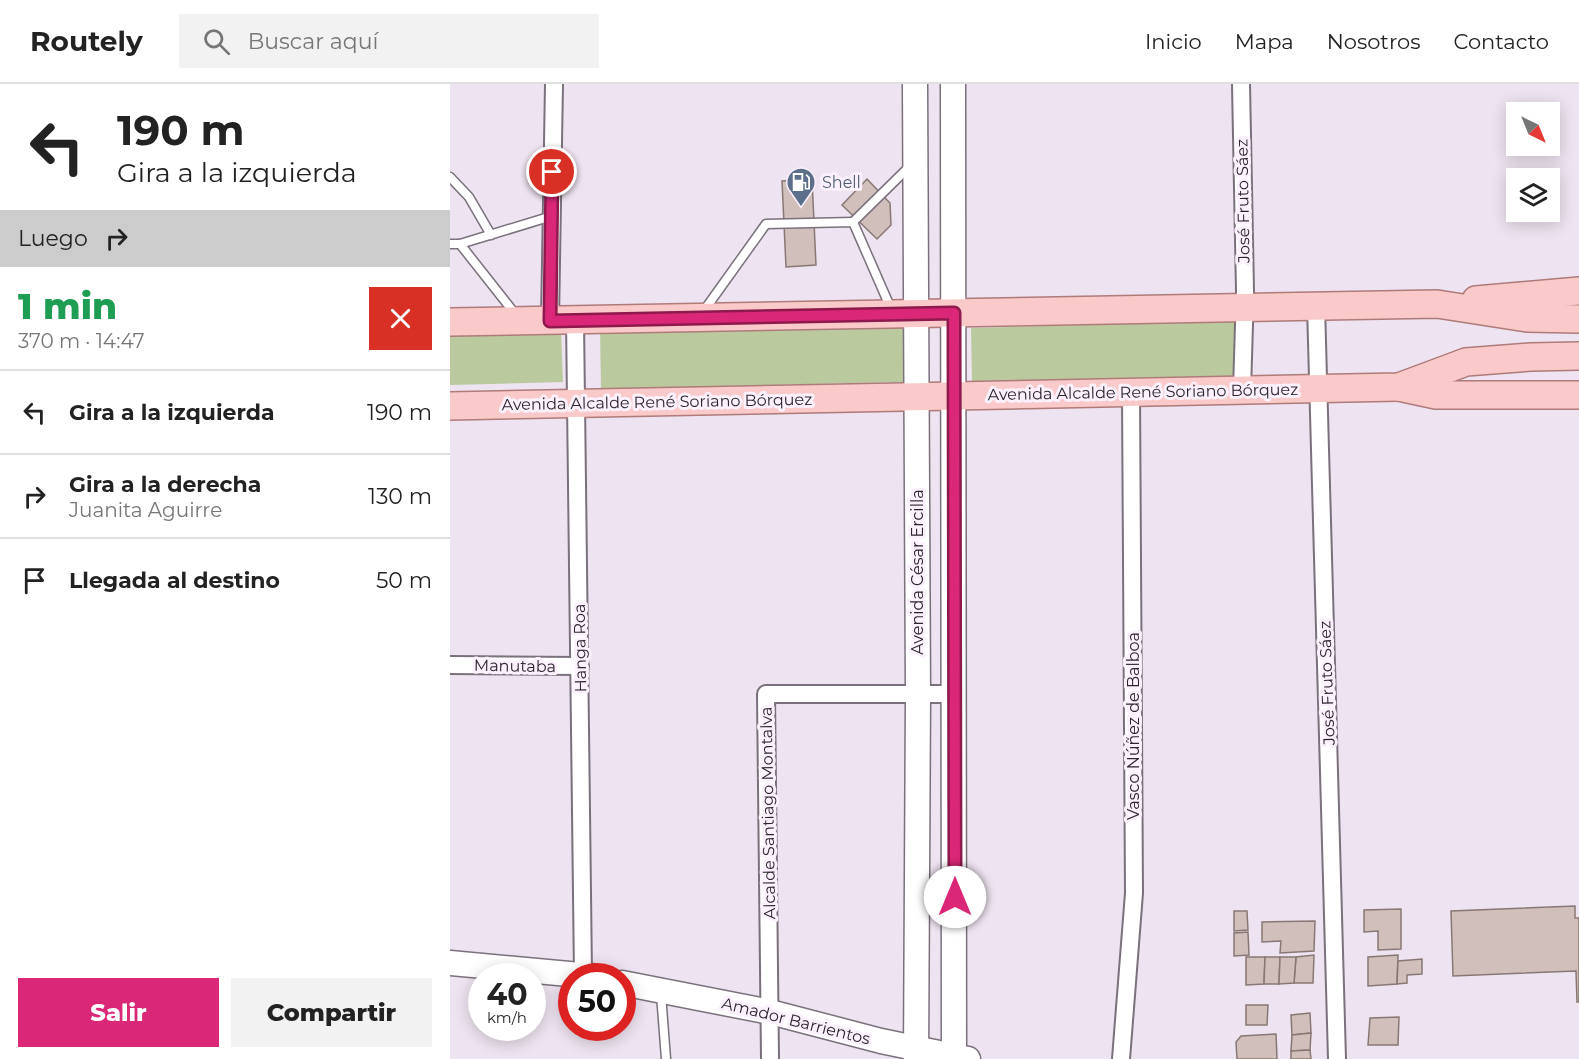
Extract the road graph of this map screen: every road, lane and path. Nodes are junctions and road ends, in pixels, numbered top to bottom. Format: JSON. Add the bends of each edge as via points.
{"nodes":[{"id":1,"x":554,"y":84,"type":"edge"},
{"id":2,"x":915,"y":84,"type":"edge"},
{"id":3,"x":953,"y":84,"type":"edge"},
{"id":4,"x":1241,"y":84,"type":"edge"},
{"id":5,"x":916,"y":161,"type":"junction"},
{"id":6,"x":450,"y":177,"type":"edge"},
{"id":7,"x":552,"y":216,"type":"junction"},
{"id":8,"x":853,"y":222,"type":"junction"},
{"id":9,"x":491,"y":235,"type":"junction"},
{"id":10,"x":450,"y":244,"type":"edge"},
{"id":11,"x":460,"y":244,"type":"junction"},
{"id":12,"x":1579,"y":291,"type":"edge"},
{"id":13,"x":1437,"y":304,"type":"junction"},
{"id":14,"x":1316,"y":306,"type":"junction"},
{"id":15,"x":1245,"y":308,"type":"junction"},
{"id":16,"x":954,"y":313,"type":"junction"},
{"id":17,"x":905,"y":314,"type":"junction"},
{"id":18,"x":699,"y":318,"type":"junction"},
{"id":19,"x":1579,"y":319,"type":"edge"},
{"id":20,"x":521,"y":321,"type":"junction"},
{"id":21,"x":563,"y":321,"type":"junction"},
{"id":22,"x":450,"y":322,"type":"edge"},
{"id":23,"x":1579,"y":356,"type":"edge"},
{"id":24,"x":1399,"y":387,"type":"junction"},
{"id":25,"x":1320,"y":389,"type":"junction"},
{"id":26,"x":1242,"y":390,"type":"junction"},
{"id":27,"x":1131,"y":393,"type":"junction"},
{"id":28,"x":1579,"y":395,"type":"edge"},
{"id":29,"x":954,"y":396,"type":"junction"},
{"id":30,"x":916,"y":397,"type":"junction"},
{"id":31,"x":576,"y":404,"type":"junction"},
{"id":32,"x":450,"y":406,"type":"edge"},
{"id":33,"x":450,"y":665,"type":"edge"},
{"id":34,"x":580,"y":666,"type":"junction"},
{"id":35,"x":955,"y":694,"type":"junction"},
{"id":36,"x":918,"y":695,"type":"junction"},
{"id":37,"x":450,"y":963,"type":"edge"},
{"id":38,"x":587,"y":963,"type":"edge"},
{"id":39,"x":558,"y":973,"type":"edge"},
{"id":40,"x":636,"y":986,"type":"edge"},
{"id":41,"x":661,"y":991,"type":"junction"},
{"id":42,"x":770,"y":1012,"type":"junction"},
{"id":43,"x":916,"y":1054,"type":"edge"},
{"id":44,"x":959,"y":1058,"type":"edge"},
{"id":45,"x":666,"y":1059,"type":"edge"},
{"id":46,"x":770,"y":1059,"type":"edge"},
{"id":47,"x":1121,"y":1059,"type":"edge"},
{"id":48,"x":1337,"y":1059,"type":"edge"}],
"edges":[{"from":1,"to":7,"type":"street","name":"Hanga Roa"},
{"from":2,"to":5,"type":"main road","name":"Avenida César Ercilla"},
{"from":3,"to":16,"type":"main road"},
{"from":4,"to":15,"type":"street","name":"José Fruto Sáez"},
{"from":5,"to":8,"type":"lane"},
{"from":5,"to":17,"type":"main road","name":"Avenida César Ercilla"},
{"from":6,"to":9,"type":"lane","via":[[469,197]]},
{"from":7,"to":9,"type":"lane"},
{"from":7,"to":21,"type":"street","name":"Hanga Roa"},
{"from":8,"to":17,"type":"lane"},
{"from":8,"to":18,"type":"lane","via":[[766,224]]},
{"from":9,"to":11,"type":"lane"},
{"from":10,"to":11,"type":"lane"},
{"from":11,"to":20,"type":"lane"},
{"from":12,"to":13,"type":"main road"},
{"from":13,"to":14,"type":"main road"},
{"from":13,"to":19,"type":"main road","via":[[1527,318]]},
{"from":14,"to":15,"type":"main road"},
{"from":14,"to":25,"type":"street","name":"José Fruto Sáez"},
{"from":15,"to":16,"type":"main road"},
{"from":15,"to":26,"type":"street","name":"José Fruto Sáez"},
{"from":16,"to":17,"type":"main road"},
{"from":16,"to":29,"type":"main road"},
{"from":17,"to":18,"type":"main road"},
{"from":17,"to":30,"type":"main road","name":"Avenida César Ercilla"},
{"from":18,"to":21,"type":"main road"},
{"from":20,"to":21,"type":"main road"},
{"from":20,"to":22,"type":"main road"},
{"from":21,"to":31,"type":"street","name":"Hanga Roa"},
{"from":23,"to":24,"type":"main road","name":"Avenida Alcalde René Soriano Bórquez","via":[[1466,362]]},
{"from":24,"to":25,"type":"main road","name":"Avenida Alcalde René Soriano Bórquez"},
{"from":24,"to":28,"type":"main road","via":[[1436,395]]},
{"from":25,"to":26,"type":"main road","name":"Avenida Alcalde René Soriano Bórquez"},
{"from":25,"to":48,"type":"street","name":"José Fruto Sáez"},
{"from":26,"to":27,"type":"main road","name":"Avenida Alcalde René Soriano Bórquez"},
{"from":27,"to":29,"type":"main road","name":"Avenida Alcalde René Soriano Bórquez"},
{"from":27,"to":47,"type":"street","name":"Vasco Núñez de Balboa","via":[[1134,893]]},
{"from":29,"to":30,"type":"main road","name":"Avenida Alcalde René Soriano Bórquez"},
{"from":29,"to":35,"type":"main road"},
{"from":30,"to":31,"type":"main road","name":"Avenida Alcalde René Soriano Bórquez"},
{"from":30,"to":36,"type":"main road","name":"Avenida César Ercilla"},
{"from":31,"to":32,"type":"main road","name":"Avenida Alcalde René Soriano Bórquez"},
{"from":31,"to":34,"type":"street","name":"Hanga Roa"},
{"from":33,"to":34,"type":"street","name":"Manutaba"},
{"from":34,"to":38,"type":"street","name":"Hanga Roa"},
{"from":35,"to":36,"type":"street","name":"Alcalde Santiago Montalva"},
{"from":35,"to":44,"type":"main road"},
{"from":36,"to":42,"type":"street","name":"Alcalde Santiago Montalva","via":[[766,694]]},
{"from":36,"to":43,"type":"main road","name":"Avenida César Ercilla"},
{"from":37,"to":39,"type":"main road"},
{"from":40,"to":41,"type":"main road","name":"Amador Barrientos"},
{"from":41,"to":42,"type":"main road","name":"Amador Barrientos"},
{"from":41,"to":45,"type":"lane"},
{"from":42,"to":43,"type":"main road","name":"Amador Barrientos"},
{"from":42,"to":46,"type":"street"},
{"from":43,"to":44,"type":"main road","name":"Amador Barrientos"}]}
